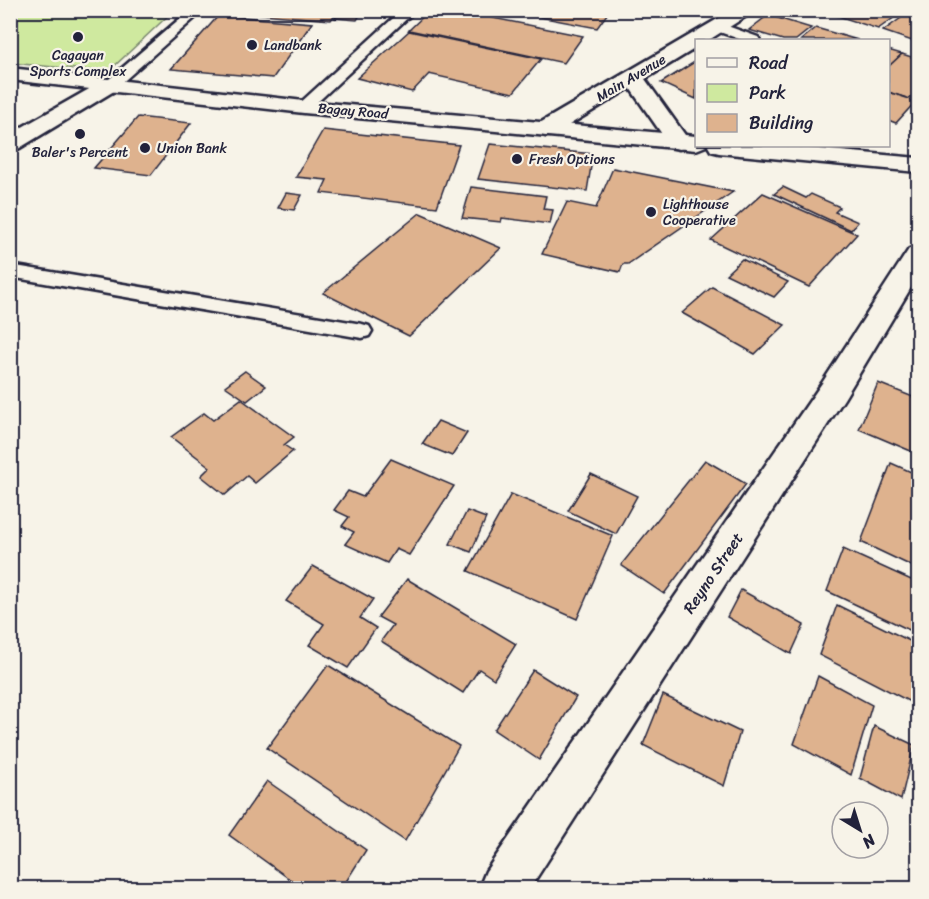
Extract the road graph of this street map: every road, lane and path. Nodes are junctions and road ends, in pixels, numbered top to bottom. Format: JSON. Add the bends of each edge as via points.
{"nodes":[{"id":1,"x":198,"y":10,"type":"edge"},
{"id":2,"x":410,"y":10,"type":"edge"},
{"id":3,"x":747,"y":10,"type":"edge"},
{"id":4,"x":719,"y":27,"type":"junction"},
{"id":5,"x":698,"y":39,"type":"edge"},
{"id":6,"x":750,"y":39,"type":"edge"},
{"id":7,"x":695,"y":41,"type":"edge"},
{"id":8,"x":10,"y":74,"type":"edge"},
{"id":9,"x":633,"y":77,"type":"junction"},
{"id":10,"x":112,"y":84,"type":"junction"},
{"id":11,"x":304,"y":107,"type":"junction"},
{"id":12,"x":546,"y":129,"type":"junction"},
{"id":13,"x":688,"y":142,"type":"edge"},
{"id":14,"x":10,"y":144,"type":"edge"},
{"id":15,"x":729,"y":147,"type":"edge"},
{"id":16,"x":918,"y":165,"type":"edge"},
{"id":17,"x":918,"y":255,"type":"edge"},
{"id":18,"x":10,"y":271,"type":"edge"},
{"id":19,"x":362,"y":331,"type":"dead end"},
{"id":20,"x":503,"y":888,"type":"edge"}],
"edges":[{"from":1,"to":10,"type":"lane"},
{"from":2,"to":11,"type":"lane"},
{"from":3,"to":4,"type":"street","name":"Main Avenue"},
{"from":4,"to":5,"type":"street","name":"Main Avenue"},
{"from":4,"to":6,"type":"lane"},
{"from":7,"to":9,"type":"street","name":"Main Avenue"},
{"from":8,"to":10,"type":"street","name":"Bagay Road"},
{"from":9,"to":12,"type":"street","name":"Main Avenue"},
{"from":9,"to":13,"type":"street"},
{"from":10,"to":11,"type":"street","name":"Bagay Road"},
{"from":10,"to":14,"type":"street"},
{"from":11,"to":12,"type":"street","name":"Bagay Road"},
{"from":12,"to":13,"type":"street","name":"Bagay Road"},
{"from":15,"to":16,"type":"street"},
{"from":17,"to":20,"type":"street","name":"Reyno Street","via":[[833,391]]},
{"from":18,"to":19,"type":"lane"}]}
